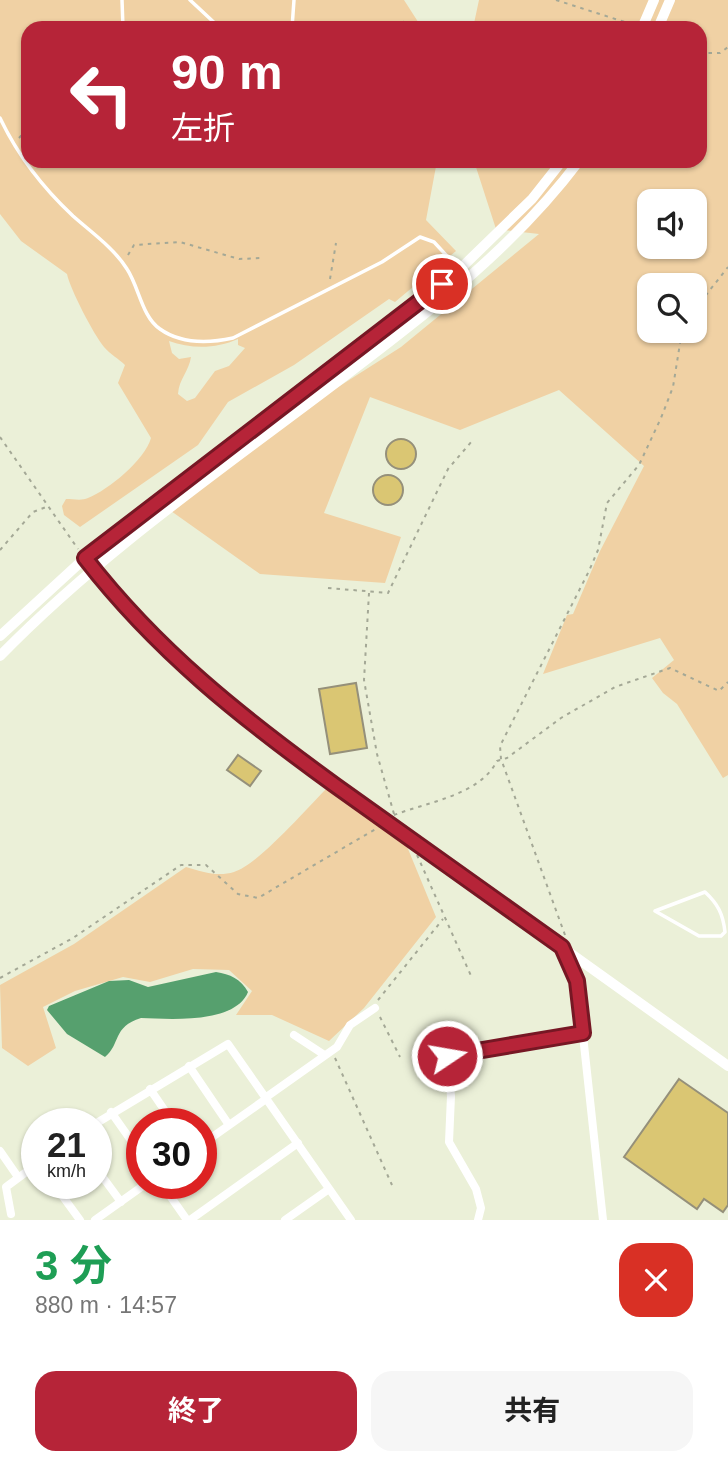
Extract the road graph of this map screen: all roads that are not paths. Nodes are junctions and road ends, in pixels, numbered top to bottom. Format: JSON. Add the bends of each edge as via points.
{"nodes":[{"id":1,"x":121,"y":0,"type":"edge"},
{"id":2,"x":190,"y":0,"type":"edge"},
{"id":3,"x":294,"y":0,"type":"edge"},
{"id":4,"x":654,"y":0,"type":"edge"},
{"id":5,"x":670,"y":0,"type":"edge"},
{"id":6,"x":122,"y":21,"type":"edge"},
{"id":7,"x":212,"y":21,"type":"edge"},
{"id":8,"x":292,"y":21,"type":"edge"},
{"id":9,"x":645,"y":21,"type":"edge"},
{"id":10,"x":661,"y":21,"type":"edge"},
{"id":11,"x":0,"y":117,"type":"edge"},
{"id":12,"x":21,"y":153,"type":"edge"},
{"id":13,"x":32,"y":168,"type":"edge"},
{"id":14,"x":556,"y":168,"type":"edge"},
{"id":15,"x":573,"y":168,"type":"edge"},
{"id":16,"x":459,"y":270,"type":"junction"},
{"id":17,"x":85,"y":558,"type":"junction"},
{"id":18,"x":94,"y":570,"type":"junction"},
{"id":19,"x":0,"y":636,"type":"edge"},
{"id":20,"x":0,"y":656,"type":"edge"},
{"id":21,"x":655,"y":911,"type":"joint"},
{"id":22,"x":564,"y":943,"type":"junction"},
{"id":23,"x":375,"y":1008,"type":"road end"},
{"id":24,"x":583,"y":1033,"type":"junction"},
{"id":25,"x":294,"y":1035,"type":"dead end"},
{"id":26,"x":327,"y":1052,"type":"junction"},
{"id":27,"x":189,"y":1066,"type":"junction"},
{"id":28,"x":728,"y":1066,"type":"edge"},
{"id":29,"x":150,"y":1089,"type":"junction"},
{"id":30,"x":266,"y":1098,"type":"junction"},
{"id":31,"x":163,"y":1108,"type":"edge"},
{"id":32,"x":112,"y":1111,"type":"edge"},
{"id":33,"x":112,"y":1113,"type":"edge"},
{"id":34,"x":229,"y":1125,"type":"junction"},
{"id":35,"x":126,"y":1133,"type":"edge"},
{"id":36,"x":217,"y":1134,"type":"edge"},
{"id":37,"x":298,"y":1143,"type":"junction"},
{"id":38,"x":0,"y":1151,"type":"edge"},
{"id":39,"x":21,"y":1175,"type":"edge"},
{"id":40,"x":18,"y":1177,"type":"junction"},
{"id":41,"x":329,"y":1189,"type":"junction"},
{"id":42,"x":112,"y":1190,"type":"edge"},
{"id":43,"x":126,"y":1198,"type":"edge"},
{"id":44,"x":65,"y":1199,"type":"edge"},
{"id":45,"x":173,"y":1199,"type":"edge"},
{"id":46,"x":121,"y":1202,"type":"junction"},
{"id":47,"x":11,"y":1214,"type":"dead end"},
{"id":48,"x":295,"y":1217,"type":"edge"},
{"id":49,"x":80,"y":1220,"type":"edge"},
{"id":50,"x":95,"y":1220,"type":"edge"},
{"id":51,"x":189,"y":1220,"type":"edge"},
{"id":52,"x":285,"y":1220,"type":"edge"},
{"id":53,"x":351,"y":1220,"type":"edge"},
{"id":54,"x":478,"y":1220,"type":"edge"},
{"id":55,"x":603,"y":1220,"type":"edge"}],
"edges":[{"from":1,"to":6,"type":"lane"},
{"from":2,"to":7,"type":"lane"},
{"from":3,"to":8,"type":"lane"},
{"from":4,"to":9,"type":"street"},
{"from":5,"to":10,"type":"street"},
{"from":11,"to":12,"type":"lane"},
{"from":13,"to":16,"type":"lane","via":[[55,198],[123,263],[153,322],[190,341],[233,338],[382,262],[420,237],[434,242]]},
{"from":14,"to":16,"type":"street","via":[[532,199]]},
{"from":15,"to":18,"type":"street","via":[[544,205],[467,281]]},
{"from":16,"to":17,"type":"street"},
{"from":17,"to":18,"type":"street"},
{"from":17,"to":19,"type":"street"},
{"from":18,"to":20,"type":"street"},
{"from":18,"to":22,"type":"street","via":[[209,691],[391,819],[410,839]]},
{"from":21,"to":21,"type":"lane","via":[[699,936],[713,938],[725,932],[716,903],[705,892]]},
{"from":22,"to":24,"type":"street","via":[[577,981]]},
{"from":22,"to":28,"type":"street"},
{"from":23,"to":26,"type":"street","via":[[350,1025],[337,1047]]},
{"from":24,"to":54,"type":"street","via":[[447,1056],[449,1142],[476,1189],[481,1208]]},
{"from":24,"to":55,"type":"street"},
{"from":25,"to":26,"type":"street"},
{"from":26,"to":30,"type":"street"},
{"from":27,"to":29,"type":"street"},
{"from":27,"to":30,"type":"street","via":[[228,1044]]},
{"from":27,"to":34,"type":"street"},
{"from":29,"to":31,"type":"street"},
{"from":29,"to":32,"type":"street"},
{"from":30,"to":34,"type":"street"},
{"from":30,"to":37,"type":"street"},
{"from":33,"to":35,"type":"street"},
{"from":34,"to":36,"type":"street"},
{"from":37,"to":41,"type":"street"},
{"from":37,"to":51,"type":"street"},
{"from":38,"to":40,"type":"street"},
{"from":39,"to":40,"type":"street"},
{"from":40,"to":47,"type":"street","via":[[6,1187]]},
{"from":41,"to":48,"type":"street"},
{"from":41,"to":53,"type":"street"},
{"from":42,"to":46,"type":"street"},
{"from":43,"to":46,"type":"street"},
{"from":44,"to":49,"type":"street"},
{"from":45,"to":51,"type":"street"},
{"from":46,"to":50,"type":"street"},
{"from":48,"to":52,"type":"street"}]}
